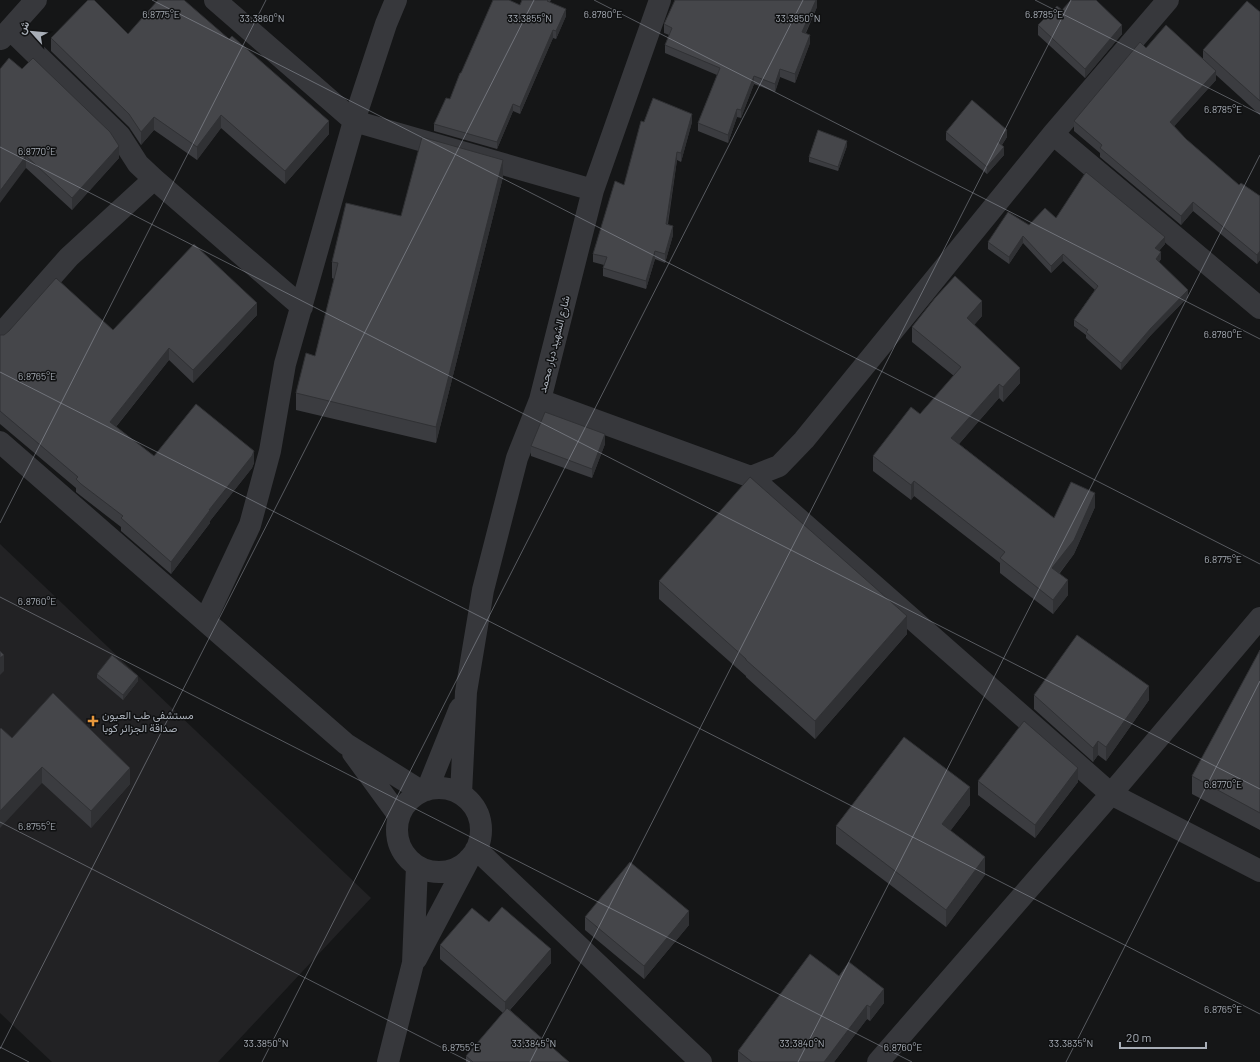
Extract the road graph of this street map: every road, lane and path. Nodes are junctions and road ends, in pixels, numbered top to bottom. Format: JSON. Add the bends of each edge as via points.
{"nodes":[{"id":1,"x":36,"y":0,"type":"edge"},
{"id":2,"x":215,"y":0,"type":"edge"},
{"id":3,"x":396,"y":0,"type":"edge"},
{"id":4,"x":660,"y":0,"type":"edge"},
{"id":5,"x":1168,"y":0,"type":"edge"},
{"id":6,"x":5,"y":35,"type":"edge"},
{"id":7,"x":354,"y":121,"type":"junction"},
{"id":8,"x":1053,"y":134,"type":"junction"},
{"id":9,"x":154,"y":180,"type":"junction"},
{"id":10,"x":593,"y":190,"type":"junction"},
{"id":11,"x":302,"y":307,"type":"junction"},
{"id":12,"x":1260,"y":308,"type":"edge"},
{"id":13,"x":0,"y":335,"type":"edge"},
{"id":14,"x":540,"y":400,"type":"junction"},
{"id":15,"x":0,"y":442,"type":"edge"},
{"id":16,"x":751,"y":477,"type":"junction"},
{"id":17,"x":1260,"y":618,"type":"edge"},
{"id":18,"x":205,"y":621,"type":"junction"},
{"id":19,"x":466,"y":692,"type":"junction"},
{"id":20,"x":346,"y":744,"type":"junction"},
{"id":21,"x":424,"y":790,"type":"junction"},
{"id":22,"x":461,"y":794,"type":"junction"},
{"id":23,"x":1111,"y":794,"type":"junction"},
{"id":24,"x":399,"y":816,"type":"junction"},
{"id":25,"x":473,"y":854,"type":"junction"},
{"id":26,"x":417,"y":866,"type":"junction"},
{"id":27,"x":1260,"y":871,"type":"edge"},
{"id":28,"x":413,"y":963,"type":"junction"},
{"id":29,"x":388,"y":1062,"type":"edge"},
{"id":30,"x":701,"y":1062,"type":"edge"},
{"id":31,"x":878,"y":1062,"type":"edge"}],
"edges":[{"from":1,"to":6,"type":"street"},
{"from":2,"to":7,"type":"street"},
{"from":3,"to":7,"type":"street"},
{"from":4,"to":10,"type":"street","name":"شارع الشهيد دبار محمد"},
{"from":5,"to":8,"type":"street"},
{"from":6,"to":9,"type":"street","via":[[120,136],[138,164]]},
{"from":7,"to":10,"type":"street"},
{"from":7,"to":11,"type":"street"},
{"from":8,"to":12,"type":"street"},
{"from":8,"to":16,"type":"street","via":[[804,440],[779,466]]},
{"from":9,"to":11,"type":"street"},
{"from":9,"to":13,"type":"street","via":[[69,257]]},
{"from":10,"to":14,"type":"street","name":"شارع الشهيد دبار محمد"},
{"from":11,"to":18,"type":"street","via":[[286,364],[270,451],[250,525]]},
{"from":14,"to":16,"type":"street"},
{"from":14,"to":19,"type":"street","name":"شارع الشهيد دبار محمد","via":[[517,458],[483,590]]},
{"from":15,"to":18,"type":"street"},
{"from":16,"to":23,"type":"street"},
{"from":17,"to":23,"type":"street"},
{"from":18,"to":20,"type":"street"},
{"from":19,"to":21,"type":"street"},
{"from":19,"to":22,"type":"street"},
{"from":20,"to":21,"type":"street"},
{"from":20,"to":24,"type":"street"},
{"from":21,"to":22,"type":"street","via":[[450,789]]},
{"from":21,"to":24,"type":"street","via":[[404,806]]},
{"from":22,"to":25,"type":"street","via":[[471,802],[481,824],[480,837]]},
{"from":23,"to":27,"type":"street"},
{"from":23,"to":31,"type":"street"},
{"from":24,"to":26,"type":"street","via":[[399,844],[406,856]]},
{"from":25,"to":26,"type":"street","via":[[458,868],[444,872],[430,871]]},
{"from":25,"to":28,"type":"street"},
{"from":25,"to":30,"type":"street"},
{"from":26,"to":28,"type":"street"},
{"from":28,"to":29,"type":"street"}]}
